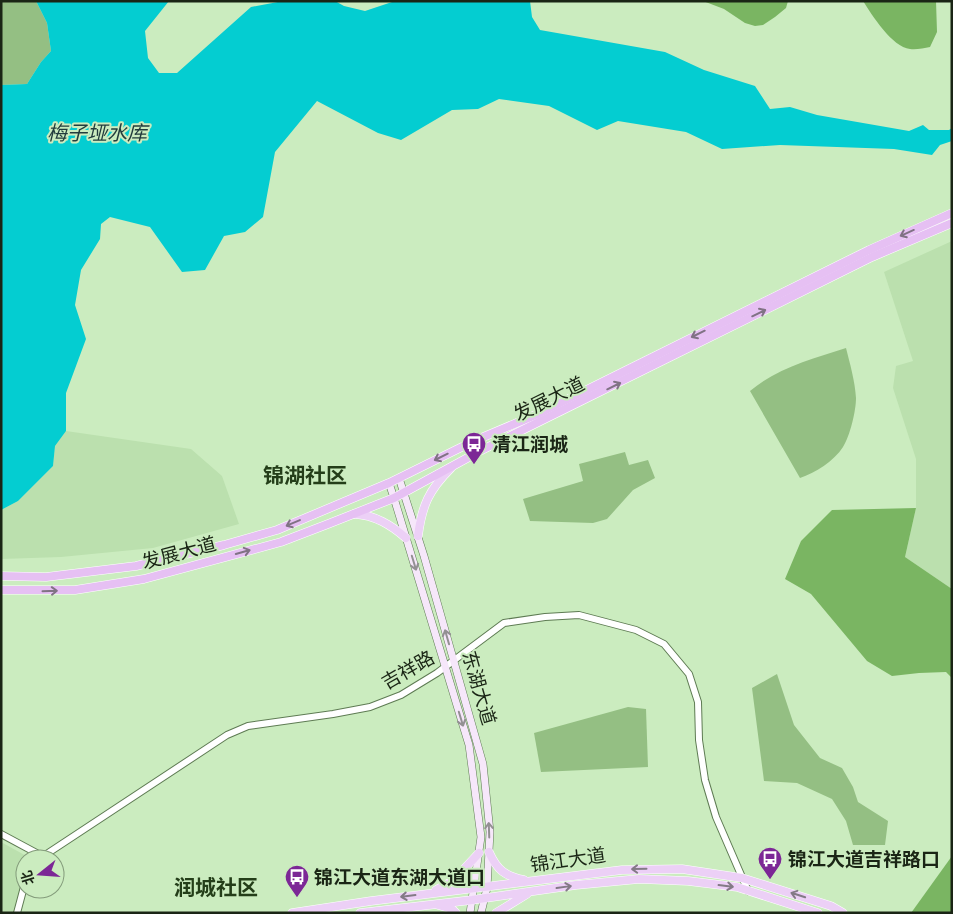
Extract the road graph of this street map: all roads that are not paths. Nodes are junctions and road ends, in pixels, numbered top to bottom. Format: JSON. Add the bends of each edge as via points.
{"nodes":[{"id":1,"x":952,"y":213,"type":"edge"},
{"id":2,"x":952,"y":222,"type":"edge"},
{"id":3,"x":454,"y":465,"type":"junction"},
{"id":4,"x":399,"y":478,"type":"junction"},
{"id":5,"x":388,"y":483,"type":"junction"},
{"id":6,"x":405,"y":492,"type":"junction"},
{"id":7,"x":394,"y":498,"type":"junction"},
{"id":8,"x":352,"y":514,"type":"junction"},
{"id":9,"x":418,"y":536,"type":"junction"},
{"id":10,"x":406,"y":538,"type":"junction"},
{"id":11,"x":1,"y":576,"type":"edge"},
{"id":12,"x":1,"y":590,"type":"edge"},
{"id":13,"x":454,"y":660,"type":"junction"},
{"id":14,"x":445,"y":666,"type":"junction"},
{"id":15,"x":1,"y":834,"type":"edge"},
{"id":16,"x":25,"y":849,"type":"edge"},
{"id":17,"x":54,"y":849,"type":"edge"},
{"id":18,"x":488,"y":852,"type":"junction"},
{"id":19,"x":479,"y":853,"type":"junction"},
{"id":20,"x":742,"y":878,"type":"junction"},
{"id":21,"x":531,"y":882,"type":"junction"},
{"id":22,"x":474,"y":888,"type":"junction"},
{"id":23,"x":487,"y":888,"type":"junction"},
{"id":24,"x":748,"y":891,"type":"junction"},
{"id":25,"x":531,"y":892,"type":"junction"},
{"id":26,"x":430,"y":893,"type":"junction"},
{"id":27,"x":484,"y":898,"type":"junction"},
{"id":28,"x":21,"y":899,"type":"edge"},
{"id":29,"x":472,"y":900,"type":"junction"},
{"id":30,"x":434,"y":904,"type":"junction"},
{"id":31,"x":17,"y":913,"type":"edge"},
{"id":32,"x":292,"y":913,"type":"edge"},
{"id":33,"x":360,"y":913,"type":"edge"},
{"id":34,"x":456,"y":913,"type":"edge"},
{"id":35,"x":470,"y":913,"type":"edge"},
{"id":36,"x":481,"y":913,"type":"edge"},
{"id":37,"x":496,"y":913,"type":"edge"},
{"id":38,"x":818,"y":913,"type":"edge"},
{"id":39,"x":843,"y":913,"type":"edge"}],
"edges":[{"from":1,"to":4,"type":"highway","name":"发展大道","one_way":true,"via":[[869,250],[540,413]]},
{"from":3,"to":2,"type":"highway","name":"发展大道","one_way":true,"via":[[864,261]]},
{"from":3,"to":6,"type":"highway","name":"发展大道"},
{"from":3,"to":9,"type":"main road","via":[[426,499]]},
{"from":4,"to":5,"type":"highway","name":"发展大道"},
{"from":4,"to":6,"type":"main road","name":"东湖大道"},
{"from":5,"to":7,"type":"main road","name":"东湖大道"},
{"from":5,"to":11,"type":"highway","name":"发展大道","one_way":true,"via":[[277,530],[224,546],[136,566],[80,574]]},
{"from":6,"to":7,"type":"highway","name":"发展大道"},
{"from":6,"to":9,"type":"main road","name":"东湖大道"},
{"from":7,"to":8,"type":"highway","name":"发展大道"},
{"from":7,"to":10,"type":"main road","name":"东湖大道"},
{"from":8,"to":10,"type":"main road","via":[[365,514],[384,521]]},
{"from":12,"to":8,"type":"highway","name":"发展大道","one_way":true,"via":[[75,590],[144,579],[280,542]]},
{"from":13,"to":9,"type":"main road","name":"东湖大道","one_way":true},
{"from":10,"to":14,"type":"main road","name":"东湖大道","one_way":true},
{"from":13,"to":14,"type":"street","name":"吉祥路"},
{"from":18,"to":13,"type":"main road","name":"东湖大道","one_way":true,"via":[[490,832],[483,764]]},
{"from":13,"to":20,"type":"street","name":"吉祥路","via":[[504,623],[545,617],[579,615],[636,630],[664,644],[690,674],[698,702],[705,780],[716,817]]},
{"from":14,"to":17,"type":"street","name":"吉祥路","via":[[401,695],[370,707],[248,726],[227,735]]},
{"from":14,"to":19,"type":"main road","name":"东湖大道","one_way":true,"via":[[468,745],[482,837]]},
{"from":15,"to":16,"type":"street","name":"吉祥路"},
{"from":18,"to":21,"type":"main road","via":[[495,865],[510,877]]},
{"from":18,"to":23,"type":"main road","name":"东湖大道"},
{"from":19,"to":22,"type":"main road","name":"东湖大道"},
{"from":19,"to":26,"type":"main road","via":[[454,881]]},
{"from":20,"to":21,"type":"main road","name":"锦江大道","one_way":true,"via":[[682,868],[622,870]]},
{"from":20,"to":24,"type":"street","name":"吉祥路"},
{"from":39,"to":20,"type":"main road","name":"锦江大道","one_way":true,"via":[[831,906]]},
{"from":21,"to":23,"type":"main road","name":"锦江大道"},
{"from":22,"to":23,"type":"main road","name":"锦江大道"},
{"from":22,"to":26,"type":"main road","name":"锦江大道"},
{"from":22,"to":29,"type":"main road","name":"东湖大道"},
{"from":23,"to":27,"type":"main road","name":"东湖大道"},
{"from":25,"to":24,"type":"main road","name":"锦江大道","one_way":true,"via":[[640,879],[688,881]]},
{"from":24,"to":38,"type":"main road","name":"锦江大道"},
{"from":25,"to":27,"type":"main road","name":"锦江大道"},
{"from":25,"to":37,"type":"main road"},
{"from":26,"to":32,"type":"main road","name":"锦江大道","one_way":true},
{"from":27,"to":29,"type":"main road","name":"锦江大道"},
{"from":27,"to":36,"type":"main road","name":"东湖大道"},
{"from":28,"to":31,"type":"street"},
{"from":29,"to":30,"type":"main road","name":"锦江大道"},
{"from":29,"to":35,"type":"main road","name":"东湖大道"},
{"from":30,"to":33,"type":"main road","name":"锦江大道"},
{"from":30,"to":34,"type":"main road"}]}
